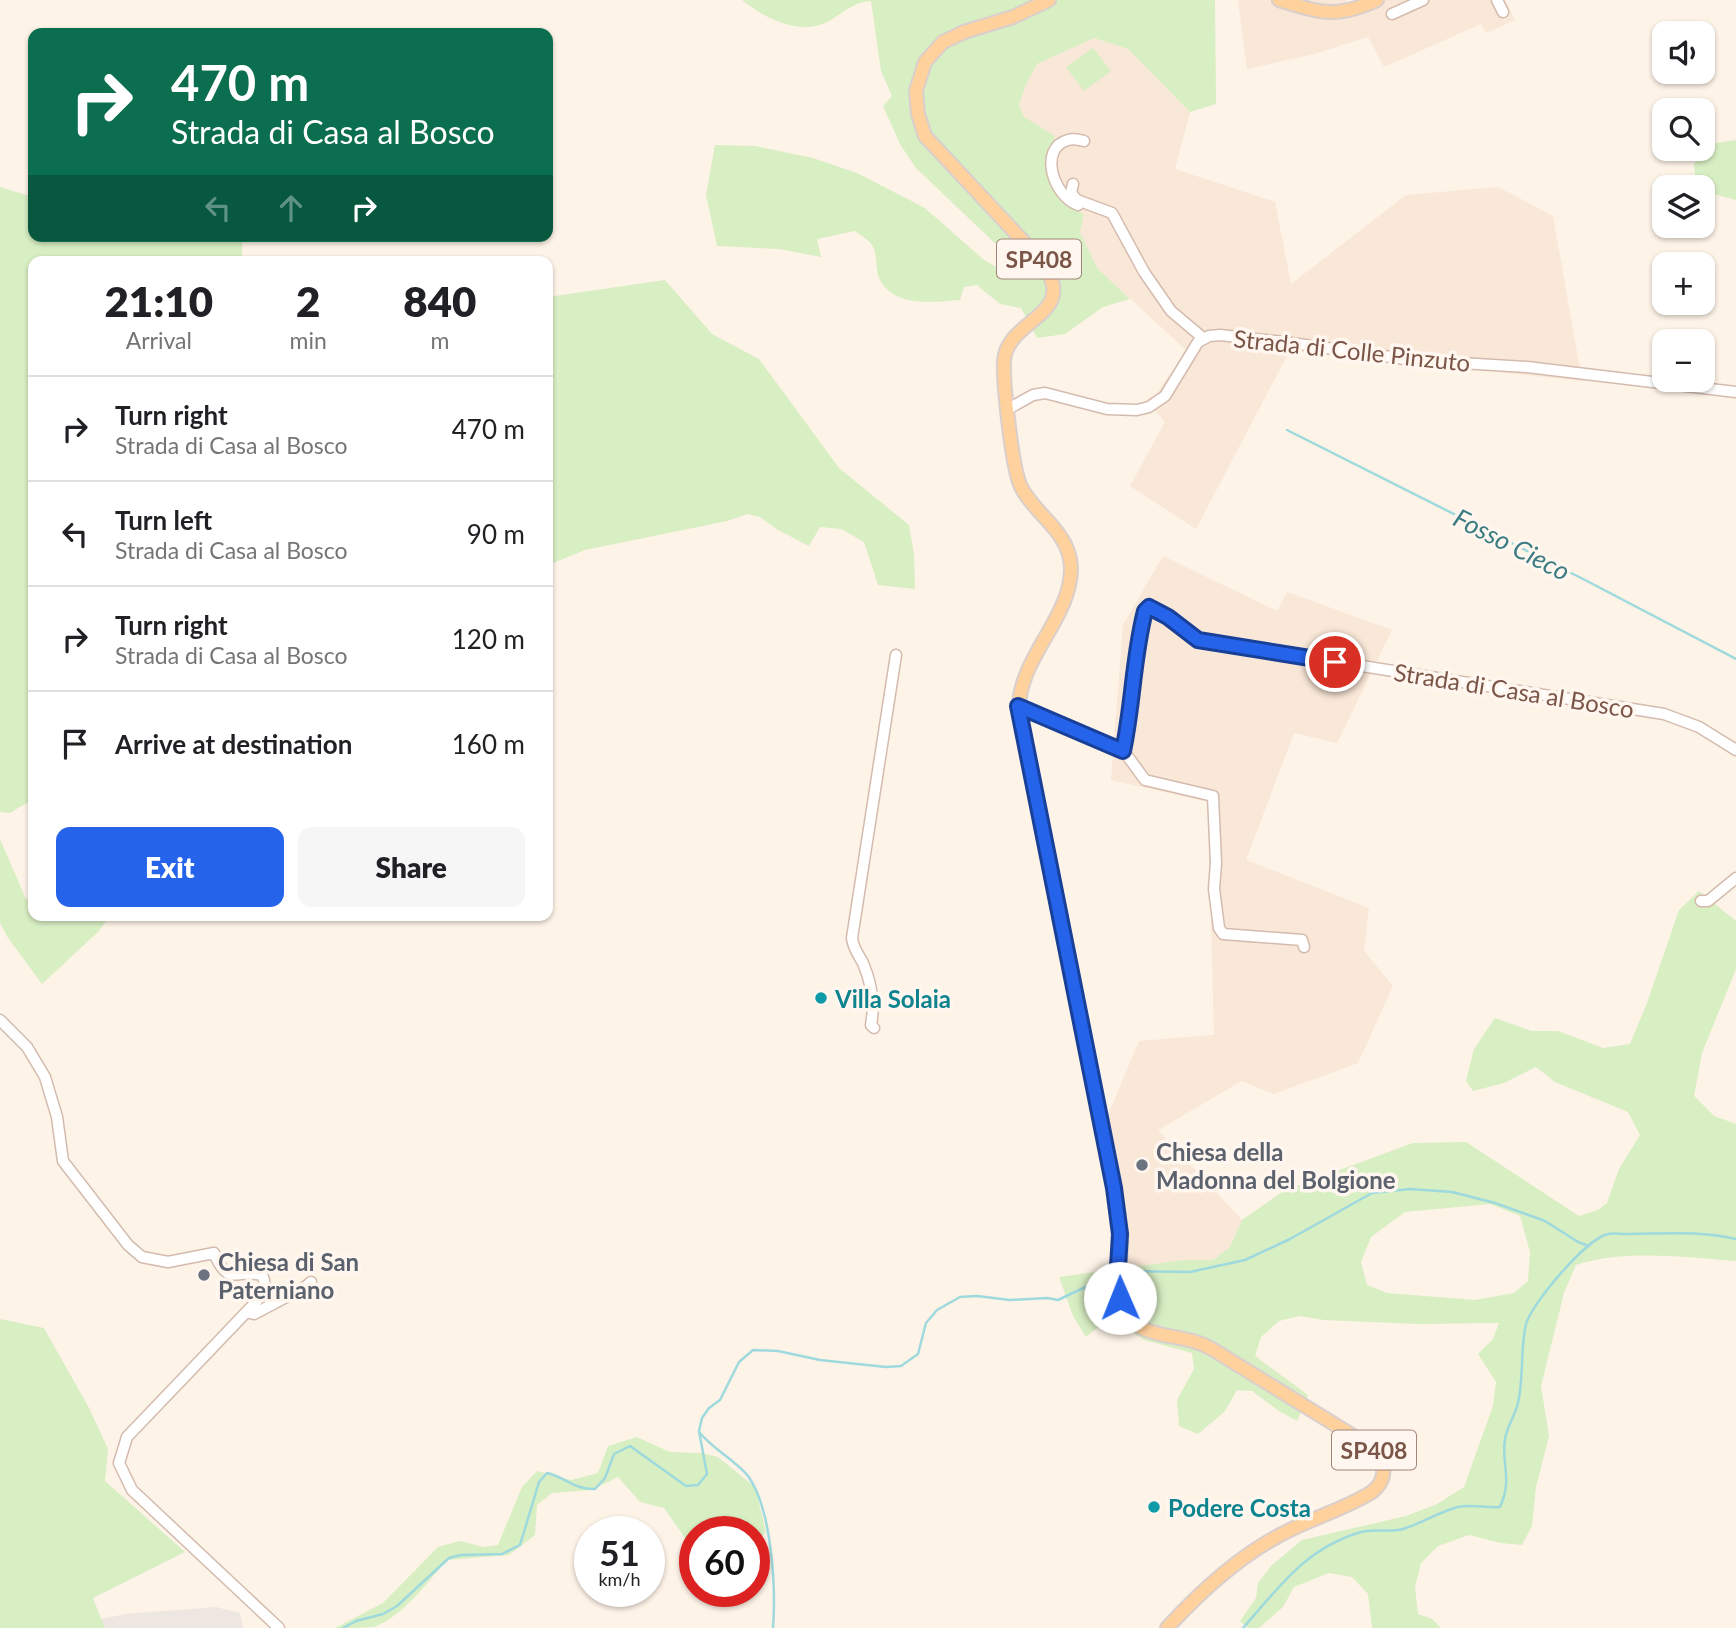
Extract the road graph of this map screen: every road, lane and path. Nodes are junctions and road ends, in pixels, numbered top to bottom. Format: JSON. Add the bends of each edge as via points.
{"nodes":[{"id":1,"x":1049,"y":0,"type":"edge"},
{"id":2,"x":1279,"y":0,"type":"edge"},
{"id":3,"x":1377,"y":0,"type":"edge"},
{"id":4,"x":1423,"y":0,"type":"edge"},
{"id":5,"x":1497,"y":0,"type":"edge"},
{"id":6,"x":1503,"y":12,"type":"dead end"},
{"id":7,"x":1392,"y":14,"type":"dead end"},
{"id":8,"x":1084,"y":141,"type":"dead end"},
{"id":9,"x":1073,"y":184,"type":"dead end"},
{"id":10,"x":1096,"y":207,"type":"junction"},
{"id":11,"x":1203,"y":338,"type":"junction"},
{"id":12,"x":1736,"y":392,"type":"edge"},
{"id":13,"x":1008,"y":409,"type":"junction"},
{"id":14,"x":896,"y":655,"type":"dead end"},
{"id":15,"x":1018,"y":706,"type":"junction"},
{"id":16,"x":1736,"y":750,"type":"edge"},
{"id":17,"x":1123,"y":751,"type":"junction"},
{"id":18,"x":1736,"y":878,"type":"edge"},
{"id":19,"x":1701,"y":901,"type":"dead end"},
{"id":20,"x":1304,"y":947,"type":"dead end"},
{"id":21,"x":0,"y":1020,"type":"edge"},
{"id":22,"x":874,"y":1028,"type":"dead end"},
{"id":23,"x":311,"y":1282,"type":"dead end"},
{"id":24,"x":246,"y":1312,"type":"junction"},
{"id":25,"x":279,"y":1628,"type":"edge"},
{"id":26,"x":1167,"y":1628,"type":"edge"}],
"edges":[{"from":1,"to":13,"type":"main road","number":"SP408","via":[[943,43],[925,62],[916,91],[925,136],[1037,256],[1051,277],[1048,307],[1015,336],[1005,353]]},
{"from":2,"to":3,"type":"main road","via":[[1328,13]]},
{"from":4,"to":7,"type":"street"},
{"from":5,"to":6,"type":"street"},
{"from":8,"to":10,"type":"street","via":[[1070,139],[1058,146],[1052,172],[1055,185],[1068,200]]},
{"from":9,"to":10,"type":"street","via":[[1073,197]]},
{"from":10,"to":11,"type":"street","via":[[1112,213],[1171,311]]},
{"from":11,"to":12,"type":"street","name":"Strada di Colle Pinzuto","via":[[1271,340],[1412,360],[1527,367]]},
{"from":11,"to":13,"type":"street","name":"Strada di Colle Pinzuto","via":[[1165,396],[1149,407],[1107,409],[1045,393]]},
{"from":13,"to":15,"type":"main road","number":"SP408","via":[[1020,484],[1063,540],[1071,565],[1067,591],[1022,683]]},
{"from":14,"to":22,"type":"street","via":[[852,937],[872,993]]},
{"from":15,"to":17,"type":"street"},
{"from":15,"to":26,"type":"main road","number":"SP408","via":[[1119,1214],[1117,1283],[1122,1304],[1138,1325],[1190,1339],[1219,1353],[1368,1445],[1384,1467],[1375,1490],[1255,1549]]},
{"from":16,"to":17,"type":"street","name":"Strada di Casa al Bosco","via":[[1699,727],[1664,714],[1198,640],[1149,607],[1137,646]]},
{"from":17,"to":20,"type":"street","via":[[1145,780],[1213,796],[1214,889],[1223,934],[1298,938]]},
{"from":18,"to":19,"type":"street","via":[[1708,901]]},
{"from":21,"to":24,"type":"street","via":[[27,1047],[45,1077],[63,1161],[128,1245],[142,1257],[168,1262],[214,1253],[232,1276],[262,1275],[264,1290]]},
{"from":23,"to":24,"type":"street","via":[[254,1314]]},
{"from":24,"to":25,"type":"street","via":[[135,1428],[121,1450],[119,1463],[132,1490]]}]}
